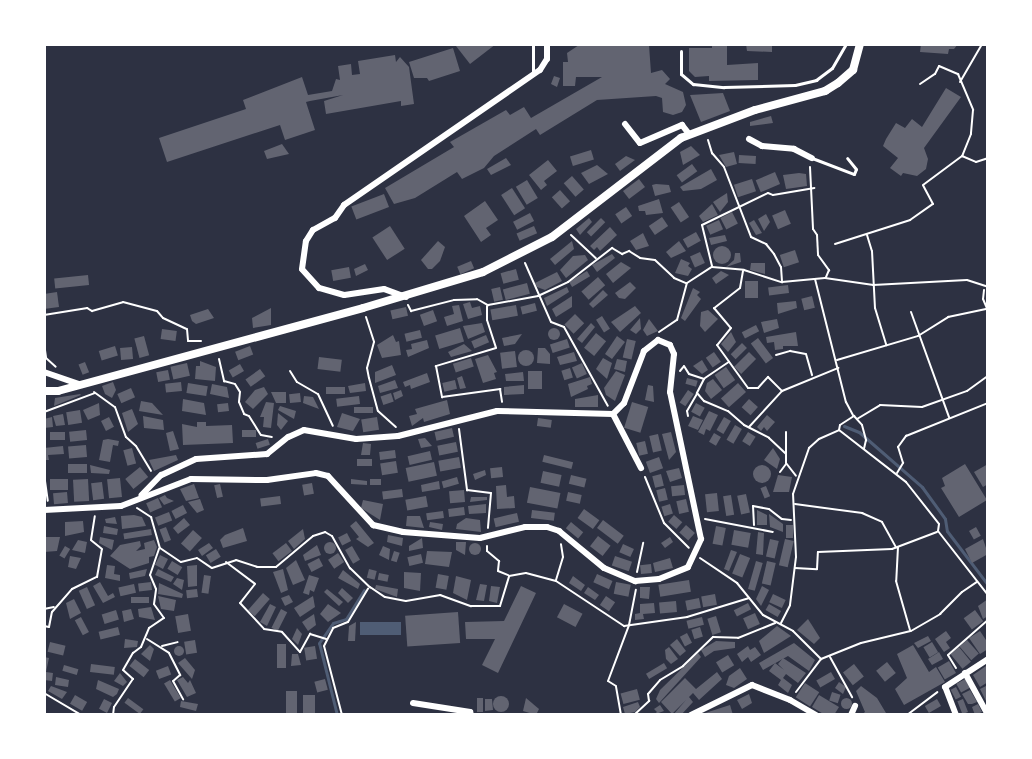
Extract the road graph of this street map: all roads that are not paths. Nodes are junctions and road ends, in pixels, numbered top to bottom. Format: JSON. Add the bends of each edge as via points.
{"nodes":[{"id":1,"x":533,"y":44,"type":"edge"},
{"id":2,"x":547,"y":44,"type":"edge"},
{"id":3,"x":846,"y":44,"type":"edge"},
{"id":4,"x":860,"y":44,"type":"edge"},
{"id":5,"x":681,"y":51,"type":"dead end"},
{"id":6,"x":532,"y":75,"type":"junction"},
{"id":7,"x":625,"y":124,"type":"dead end"},
{"id":8,"x":689,"y":134,"type":"junction"},
{"id":9,"x":749,"y":139,"type":"dead end"},
{"id":10,"x":812,"y":158,"type":"joint"},
{"id":11,"x":847,"y":158,"type":"dead end"},
{"id":12,"x":406,"y":297,"type":"junction"},
{"id":13,"x":44,"y":372,"type":"edge"},
{"id":14,"x":76,"y":382,"type":"junction"},
{"id":15,"x":44,"y":391,"type":"edge"},
{"id":16,"x":613,"y":414,"type":"junction"},
{"id":17,"x":641,"y":468,"type":"road end"},
{"id":18,"x":142,"y":495,"type":"junction"},
{"id":19,"x":46,"y":510,"type":"edge"},
{"id":20,"x":988,"y":659,"type":"edge"},
{"id":21,"x":963,"y":674,"type":"junction"},
{"id":22,"x":413,"y":703,"type":"dead end"},
{"id":23,"x":855,"y":706,"type":"road end"},
{"id":24,"x":471,"y":715,"type":"edge"},
{"id":25,"x":691,"y":715,"type":"edge"},
{"id":26,"x":816,"y":715,"type":"edge"},
{"id":27,"x":851,"y":715,"type":"edge"},
{"id":28,"x":956,"y":715,"type":"edge"},
{"id":29,"x":988,"y":715,"type":"edge"}],
"edges":[{"from":1,"to":6,"type":"lane"},
{"from":2,"to":6,"type":"street","via":[[545,63]]},
{"from":3,"to":5,"type":"lane","via":[[832,68],[807,84],[795,85],[693,84],[681,74]]},
{"from":4,"to":8,"type":"street","via":[[853,70],[825,91]]},
{"from":6,"to":12,"type":"street","via":[[344,205],[306,241],[302,269],[319,288],[344,295],[384,289]]},
{"from":7,"to":8,"type":"street","via":[[640,143],[682,125]]},
{"from":8,"to":12,"type":"street","via":[[552,237],[447,286]]},
{"from":9,"to":10,"type":"street"},
{"from":10,"to":11,"type":"lane","via":[[854,174],[855,165]]},
{"from":12,"to":14,"type":"street"},
{"from":13,"to":14,"type":"street"},
{"from":14,"to":15,"type":"street"},
{"from":16,"to":17,"type":"street"},
{"from":16,"to":18,"type":"street","via":[[497,411],[398,436],[356,439],[304,430],[267,454],[196,459],[156,479]]},
{"from":16,"to":18,"type":"street","via":[[624,403],[644,351],[655,340],[670,345],[670,385],[701,539],[696,555],[677,573],[635,581],[604,568],[559,531],[525,527],[486,537],[373,525],[328,476],[316,473],[267,480],[191,479]]},
{"from":18,"to":19,"type":"street","via":[[130,503]]},
{"from":20,"to":21,"type":"street"},
{"from":21,"to":28,"type":"street","via":[[945,687]]},
{"from":21,"to":29,"type":"street"},
{"from":22,"to":24,"type":"street"},
{"from":23,"to":27,"type":"street"},
{"from":25,"to":26,"type":"street","via":[[752,685]]}]}
